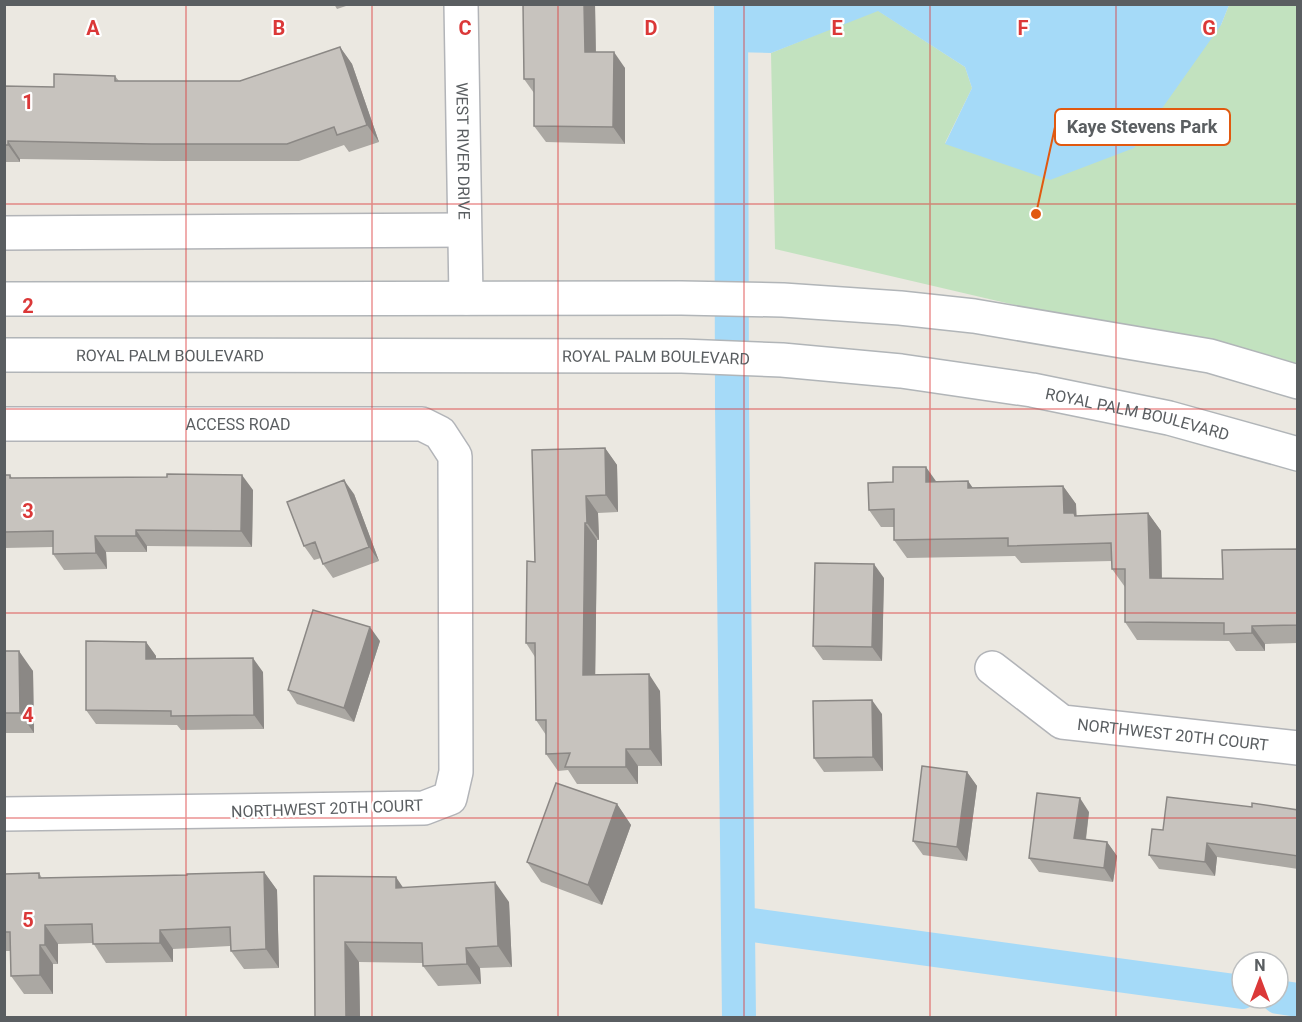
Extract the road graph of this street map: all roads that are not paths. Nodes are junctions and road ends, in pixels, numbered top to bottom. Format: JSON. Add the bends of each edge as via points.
{"nodes":[{"id":1,"x":461,"y":4,"type":"edge"},
{"id":2,"x":464,"y":230,"type":"junction"},
{"id":3,"x":4,"y":233,"type":"edge"},
{"id":4,"x":466,"y":298,"type":"junction"},
{"id":5,"x":4,"y":299,"type":"edge"},
{"id":6,"x":4,"y":355,"type":"edge"},
{"id":7,"x":1298,"y":382,"type":"edge"},
{"id":8,"x":4,"y":424,"type":"edge"},
{"id":9,"x":1298,"y":454,"type":"edge"},
{"id":10,"x":455,"y":456,"type":"joint"},
{"id":11,"x":992,"y":668,"type":"dead end"},
{"id":12,"x":1298,"y":748,"type":"edge"},
{"id":13,"x":4,"y":814,"type":"edge"}],
"edges":[{"from":1,"to":2,"type":"main road","name":"WEST RIVER DRIVE"},
{"from":2,"to":3,"type":"main road"},
{"from":2,"to":4,"type":"main road","name":"WEST RIVER DRIVE"},
{"from":4,"to":5,"type":"main road"},
{"from":4,"to":7,"type":"main road","via":[[783,300],[900,308],[986,318],[1210,356]]},
{"from":6,"to":9,"type":"main road","name":"ROYAL PALM BOULEVARD","via":[[682,356],[782,360],[900,371],[1032,390],[1169,418]]},
{"from":8,"to":10,"type":"main road","name":"ACCESS ROAD","via":[[422,424],[440,433]]},
{"from":10,"to":13,"type":"main road","name":"NORTHWEST 20TH COURT","via":[[456,772],[450,798],[424,808]]},
{"from":11,"to":12,"type":"main road","name":"NORTHWEST 20TH COURT","via":[[1062,722]]}]}
